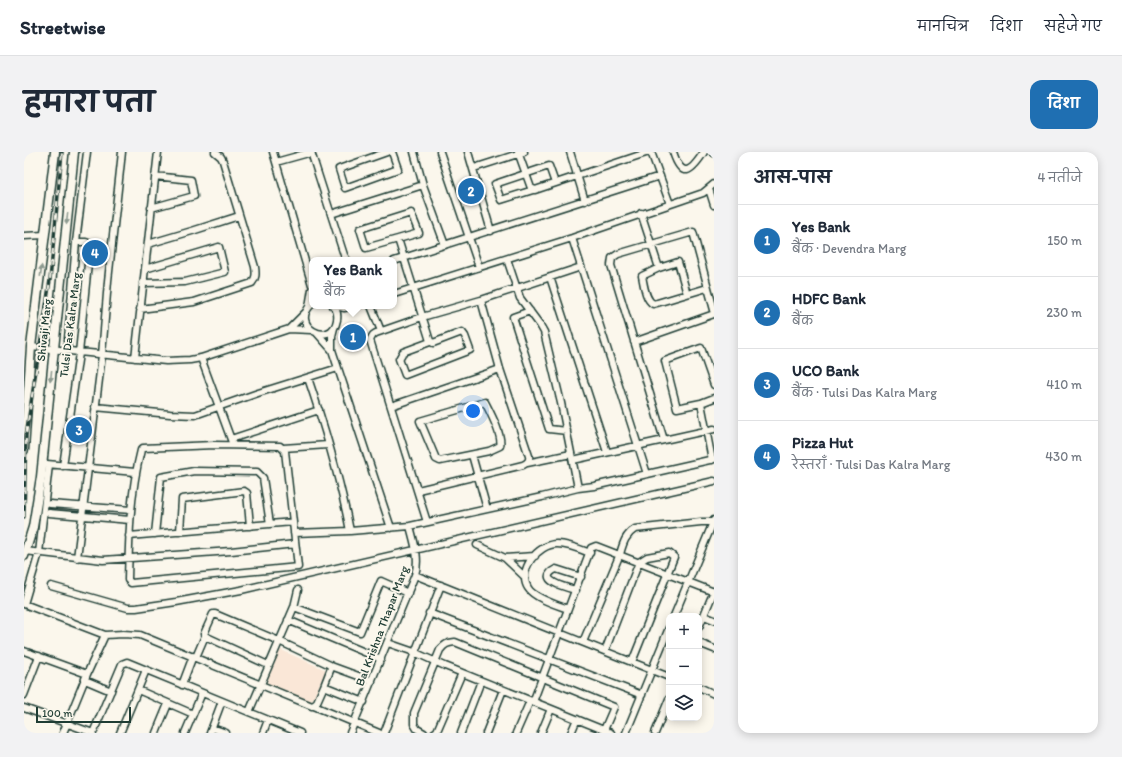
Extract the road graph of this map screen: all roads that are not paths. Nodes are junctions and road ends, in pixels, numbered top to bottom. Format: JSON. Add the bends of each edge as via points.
{"nodes":[{"id":1,"x":56,"y":152,"type":"edge"},
{"id":2,"x":74,"y":152,"type":"edge"},
{"id":3,"x":87,"y":152,"type":"edge"},
{"id":4,"x":122,"y":152,"type":"edge"},
{"id":5,"x":158,"y":152,"type":"edge"},
{"id":6,"x":215,"y":152,"type":"edge"},
{"id":7,"x":273,"y":152,"type":"edge"},
{"id":8,"x":311,"y":152,"type":"edge"},
{"id":9,"x":387,"y":152,"type":"edge"},
{"id":10,"x":392,"y":152,"type":"edge"},
{"id":11,"x":414,"y":152,"type":"edge"},
{"id":12,"x":440,"y":152,"type":"edge"},
{"id":13,"x":468,"y":152,"type":"edge"},
{"id":14,"x":570,"y":152,"type":"edge"},
{"id":15,"x":650,"y":152,"type":"edge"},
{"id":16,"x":673,"y":152,"type":"edge"},
{"id":17,"x":704,"y":152,"type":"edge"},
{"id":18,"x":520,"y":153,"type":"edge"},
{"id":19,"x":367,"y":155,"type":"edge"},
{"id":20,"x":276,"y":162,"type":"junction"},
{"id":21,"x":474,"y":168,"type":"junction"},
{"id":22,"x":526,"y":175,"type":"junction"},
{"id":23,"x":155,"y":176,"type":"junction"},
{"id":24,"x":577,"y":176,"type":"junction"},
{"id":25,"x":660,"y":176,"type":"junction"},
{"id":26,"x":555,"y":183,"type":"junction"},
{"id":27,"x":714,"y":184,"type":"edge"},
{"id":28,"x":423,"y":185,"type":"junction"},
{"id":29,"x":709,"y":189,"type":"junction"},
{"id":30,"x":533,"y":190,"type":"junction"},
{"id":31,"x":69,"y":201,"type":"junction"},
{"id":32,"x":585,"y":201,"type":"junction"},
{"id":33,"x":81,"y":204,"type":"junction"},
{"id":34,"x":670,"y":204,"type":"junction"},
{"id":35,"x":714,"y":205,"type":"edge"},
{"id":36,"x":151,"y":208,"type":"junction"},
{"id":37,"x":641,"y":213,"type":"junction"},
{"id":38,"x":332,"y":214,"type":"junction"},
{"id":39,"x":239,"y":216,"type":"junction"},
{"id":40,"x":491,"y":230,"type":"junction"},
{"id":41,"x":45,"y":235,"type":"junction"},
{"id":42,"x":24,"y":236,"type":"edge"},
{"id":43,"x":469,"y":237,"type":"junction"},
{"id":44,"x":572,"y":238,"type":"junction"},
{"id":45,"x":398,"y":239,"type":"junction"},
{"id":46,"x":76,"y":242,"type":"junction"},
{"id":47,"x":148,"y":244,"type":"junction"},
{"id":48,"x":651,"y":244,"type":"junction"},
{"id":49,"x":445,"y":245,"type":"junction"},
{"id":50,"x":345,"y":257,"type":"edge"},
{"id":51,"x":404,"y":257,"type":"junction"},
{"id":52,"x":507,"y":258,"type":"junction"},
{"id":53,"x":397,"y":260,"type":"edge"},
{"id":54,"x":479,"y":267,"type":"junction"},
{"id":55,"x":581,"y":267,"type":"junction"},
{"id":56,"x":659,"y":268,"type":"junction"},
{"id":57,"x":145,"y":269,"type":"junction"},
{"id":58,"x":309,"y":275,"type":"edge"},
{"id":59,"x":550,"y":277,"type":"junction"},
{"id":60,"x":143,"y":283,"type":"junction"},
{"id":61,"x":517,"y":287,"type":"junction"},
{"id":62,"x":412,"y":288,"type":"junction"},
{"id":63,"x":707,"y":288,"type":"junction"},
{"id":64,"x":397,"y":293,"type":"edge"},
{"id":65,"x":687,"y":294,"type":"junction"},
{"id":66,"x":481,"y":300,"type":"junction"},
{"id":67,"x":309,"y":308,"type":"edge"},
{"id":68,"x":140,"y":309,"type":"junction"},
{"id":69,"x":336,"y":309,"type":"edge"},
{"id":70,"x":351,"y":309,"type":"edge"},
{"id":71,"x":372,"y":309,"type":"edge"},
{"id":72,"x":714,"y":310,"type":"edge"},
{"id":73,"x":530,"y":312,"type":"junction"},
{"id":74,"x":714,"y":314,"type":"edge"},
{"id":75,"x":422,"y":317,"type":"junction"},
{"id":76,"x":338,"y":318,"type":"junction"},
{"id":77,"x":334,"y":328,"type":"junction"},
{"id":78,"x":289,"y":329,"type":"junction"},
{"id":79,"x":311,"y":330,"type":"junction"},
{"id":80,"x":381,"y":331,"type":"junction"},
{"id":81,"x":317,"y":333,"type":"junction"},
{"id":82,"x":430,"y":342,"type":"junction"},
{"id":83,"x":634,"y":342,"type":"junction"},
{"id":84,"x":31,"y":347,"type":"junction"},
{"id":85,"x":54,"y":350,"type":"junction"},
{"id":86,"x":332,"y":350,"type":"junction"},
{"id":87,"x":66,"y":351,"type":"junction"},
{"id":88,"x":79,"y":352,"type":"junction"},
{"id":89,"x":102,"y":355,"type":"junction"},
{"id":90,"x":135,"y":358,"type":"junction"},
{"id":91,"x":201,"y":358,"type":"junction"},
{"id":92,"x":338,"y":368,"type":"junction"},
{"id":93,"x":500,"y":369,"type":"junction"},
{"id":94,"x":308,"y":378,"type":"junction"},
{"id":95,"x":714,"y":385,"type":"edge"},
{"id":96,"x":714,"y":398,"type":"edge"},
{"id":97,"x":701,"y":403,"type":"junction"},
{"id":98,"x":391,"y":406,"type":"junction"},
{"id":99,"x":220,"y":407,"type":"junction"},
{"id":100,"x":95,"y":408,"type":"junction"},
{"id":101,"x":319,"y":410,"type":"junction"},
{"id":102,"x":714,"y":428,"type":"edge"},
{"id":103,"x":567,"y":431,"type":"junction"},
{"id":104,"x":706,"y":431,"type":"junction"},
{"id":105,"x":664,"y":440,"type":"junction"},
{"id":106,"x":232,"y":442,"type":"junction"},
{"id":107,"x":328,"y":445,"type":"junction"},
{"id":108,"x":638,"y":446,"type":"junction"},
{"id":109,"x":283,"y":448,"type":"junction"},
{"id":110,"x":24,"y":450,"type":"edge"},
{"id":111,"x":608,"y":452,"type":"junction"},
{"id":112,"x":472,"y":454,"type":"junction"},
{"id":113,"x":572,"y":457,"type":"junction"},
{"id":114,"x":713,"y":460,"type":"edge"},
{"id":115,"x":527,"y":463,"type":"junction"},
{"id":116,"x":46,"y":464,"type":"junction"},
{"id":117,"x":63,"y":466,"type":"junction"},
{"id":118,"x":87,"y":468,"type":"junction"},
{"id":119,"x":135,"y":472,"type":"junction"},
{"id":120,"x":647,"y":474,"type":"junction"},
{"id":121,"x":478,"y":476,"type":"junction"},
{"id":122,"x":714,"y":481,"type":"edge"},
{"id":123,"x":578,"y":488,"type":"junction"},
{"id":124,"x":418,"y":490,"type":"junction"},
{"id":125,"x":50,"y":504,"type":"dead end"},
{"id":126,"x":83,"y":507,"type":"junction"},
{"id":127,"x":487,"y":509,"type":"junction"},
{"id":128,"x":131,"y":510,"type":"junction"},
{"id":129,"x":49,"y":513,"type":"dead end"},
{"id":130,"x":82,"y":515,"type":"junction"},
{"id":131,"x":130,"y":520,"type":"junction"},
{"id":132,"x":714,"y":521,"type":"edge"},
{"id":133,"x":293,"y":522,"type":"junction"},
{"id":134,"x":428,"y":522,"type":"junction"},
{"id":135,"x":270,"y":524,"type":"junction"},
{"id":136,"x":250,"y":526,"type":"junction"},
{"id":137,"x":410,"y":526,"type":"junction"},
{"id":138,"x":391,"y":528,"type":"junction"},
{"id":139,"x":350,"y":531,"type":"junction"},
{"id":140,"x":180,"y":532,"type":"junction"},
{"id":141,"x":294,"y":533,"type":"junction"},
{"id":142,"x":155,"y":534,"type":"junction"},
{"id":143,"x":129,"y":536,"type":"junction"},
{"id":144,"x":295,"y":544,"type":"junction"},
{"id":145,"x":477,"y":546,"type":"dead end"},
{"id":146,"x":416,"y":548,"type":"junction"},
{"id":147,"x":39,"y":553,"type":"junction"},
{"id":148,"x":590,"y":553,"type":"junction"},
{"id":149,"x":25,"y":554,"type":"edge"},
{"id":150,"x":620,"y":554,"type":"junction"},
{"id":151,"x":535,"y":556,"type":"junction"},
{"id":152,"x":77,"y":558,"type":"junction"},
{"id":153,"x":128,"y":558,"type":"junction"},
{"id":154,"x":506,"y":558,"type":"junction"},
{"id":155,"x":639,"y":562,"type":"junction"},
{"id":156,"x":667,"y":573,"type":"junction"},
{"id":157,"x":415,"y":575,"type":"junction"},
{"id":158,"x":525,"y":577,"type":"junction"},
{"id":159,"x":581,"y":577,"type":"junction"},
{"id":160,"x":688,"y":582,"type":"junction"},
{"id":161,"x":440,"y":585,"type":"junction"},
{"id":162,"x":51,"y":586,"type":"dead end"},
{"id":163,"x":298,"y":590,"type":"dead end"},
{"id":164,"x":576,"y":590,"type":"junction"},
{"id":165,"x":714,"y":592,"type":"edge"},
{"id":166,"x":408,"y":593,"type":"junction"},
{"id":167,"x":24,"y":604,"type":"edge"},
{"id":168,"x":294,"y":607,"type":"junction"},
{"id":169,"x":568,"y":609,"type":"junction"},
{"id":170,"x":429,"y":613,"type":"junction"},
{"id":171,"x":675,"y":613,"type":"edge"},
{"id":172,"x":704,"y":616,"type":"junction"},
{"id":173,"x":288,"y":620,"type":"junction"},
{"id":174,"x":702,"y":620,"type":"edge"},
{"id":175,"x":714,"y":620,"type":"edge"},
{"id":176,"x":560,"y":633,"type":"junction"},
{"id":177,"x":105,"y":635,"type":"junction"},
{"id":178,"x":666,"y":635,"type":"edge"},
{"id":179,"x":205,"y":636,"type":"junction"},
{"id":180,"x":279,"y":641,"type":"junction"},
{"id":181,"x":584,"y":642,"type":"junction"},
{"id":182,"x":388,"y":643,"type":"junction"},
{"id":183,"x":702,"y":644,"type":"edge"},
{"id":184,"x":714,"y":649,"type":"edge"},
{"id":185,"x":24,"y":650,"type":"edge"},
{"id":186,"x":605,"y":651,"type":"junction"},
{"id":187,"x":414,"y":652,"type":"junction"},
{"id":188,"x":39,"y":656,"type":"junction"},
{"id":189,"x":194,"y":657,"type":"junction"},
{"id":190,"x":550,"y":658,"type":"junction"},
{"id":191,"x":381,"y":659,"type":"junction"},
{"id":192,"x":436,"y":662,"type":"junction"},
{"id":193,"x":632,"y":662,"type":"junction"},
{"id":194,"x":268,"y":665,"type":"junction"},
{"id":195,"x":331,"y":666,"type":"junction"},
{"id":196,"x":146,"y":670,"type":"junction"},
{"id":197,"x":652,"y":670,"type":"junction"},
{"id":198,"x":462,"y":673,"type":"junction"},
{"id":199,"x":666,"y":676,"type":"edge"},
{"id":200,"x":86,"y":677,"type":"junction"},
{"id":201,"x":542,"y":678,"type":"junction"},
{"id":202,"x":372,"y":681,"type":"junction"},
{"id":203,"x":481,"y":681,"type":"junction"},
{"id":204,"x":182,"y":685,"type":"junction"},
{"id":205,"x":260,"y":685,"type":"junction"},
{"id":206,"x":324,"y":686,"type":"junction"},
{"id":207,"x":702,"y":688,"type":"edge"},
{"id":208,"x":138,"y":690,"type":"junction"},
{"id":209,"x":503,"y":690,"type":"junction"},
{"id":210,"x":111,"y":691,"type":"junction"},
{"id":211,"x":202,"y":693,"type":"junction"},
{"id":212,"x":714,"y":694,"type":"edge"},
{"id":213,"x":24,"y":695,"type":"edge"},
{"id":214,"x":642,"y":695,"type":"junction"},
{"id":215,"x":222,"y":701,"type":"junction"},
{"id":216,"x":532,"y":701,"type":"junction"},
{"id":217,"x":364,"y":702,"type":"junction"},
{"id":218,"x":168,"y":704,"type":"junction"},
{"id":219,"x":314,"y":706,"type":"junction"},
{"id":220,"x":666,"y":706,"type":"edge"},
{"id":221,"x":24,"y":708,"type":"edge"},
{"id":222,"x":551,"y":709,"type":"junction"},
{"id":223,"x":249,"y":712,"type":"junction"},
{"id":224,"x":193,"y":714,"type":"junction"},
{"id":225,"x":268,"y":720,"type":"junction"},
{"id":226,"x":577,"y":720,"type":"junction"},
{"id":227,"x":68,"y":723,"type":"junction"},
{"id":228,"x":354,"y":724,"type":"junction"},
{"id":229,"x":604,"y":730,"type":"junction"},
{"id":230,"x":211,"y":731,"type":"edge"},
{"id":231,"x":297,"y":732,"type":"edge"},
{"id":232,"x":63,"y":733,"type":"edge"},
{"id":233,"x":93,"y":733,"type":"edge"},
{"id":234,"x":120,"y":733,"type":"edge"},
{"id":235,"x":156,"y":733,"type":"edge"},
{"id":236,"x":185,"y":733,"type":"edge"},
{"id":237,"x":226,"y":733,"type":"edge"},
{"id":238,"x":263,"y":733,"type":"edge"},
{"id":239,"x":350,"y":733,"type":"edge"},
{"id":240,"x":379,"y":733,"type":"edge"},
{"id":241,"x":384,"y":733,"type":"edge"},
{"id":242,"x":424,"y":733,"type":"edge"},
{"id":243,"x":434,"y":733,"type":"edge"},
{"id":244,"x":461,"y":733,"type":"edge"},
{"id":245,"x":486,"y":733,"type":"edge"},
{"id":246,"x":516,"y":733,"type":"edge"},
{"id":247,"x":541,"y":733,"type":"edge"},
{"id":248,"x":571,"y":733,"type":"edge"},
{"id":249,"x":611,"y":733,"type":"edge"},
{"id":250,"x":626,"y":733,"type":"edge"},
{"id":251,"x":655,"y":733,"type":"edge"}],
"edges":[{"from":1,"to":41,"type":"main road","name":"Shivaji Marg"},
{"from":2,"to":31,"type":"main road","name":"Shivaji Marg"},
{"from":3,"to":33,"type":"street"},
{"from":4,"to":89,"type":"street"},
{"from":5,"to":23,"type":"street"},
{"from":6,"to":39,"type":"street","via":[[223,161]]},
{"from":7,"to":20,"type":"street"},
{"from":8,"to":20,"type":"street"},
{"from":8,"to":38,"type":"street"},
{"from":9,"to":19,"type":"street"},
{"from":10,"to":19,"type":"street","via":[[398,168],[345,188],[339,169]]},
{"from":11,"to":28,"type":"street"},
{"from":12,"to":43,"type":"street"},
{"from":13,"to":21,"type":"street"},
{"from":14,"to":24,"type":"street"},
{"from":15,"to":24,"type":"street"},
{"from":15,"to":25,"type":"street"},
{"from":16,"to":17,"type":"street","via":[[679,167],[686,171],[692,168]]},
{"from":18,"to":21,"type":"street"},
{"from":18,"to":22,"type":"street"},
{"from":20,"to":58,"type":"street"},
{"from":21,"to":40,"type":"street"},
{"from":22,"to":26,"type":"street","via":[[549,166]]},
{"from":22,"to":30,"type":"street"},
{"from":22,"to":30,"type":"street","via":[[495,184],[501,200]]},
{"from":23,"to":36,"type":"street"},
{"from":23,"to":36,"type":"street","via":[[191,180],[194,196]]},
{"from":24,"to":26,"type":"street"},
{"from":24,"to":32,"type":"street"},
{"from":25,"to":32,"type":"street"},
{"from":25,"to":34,"type":"street"},
{"from":26,"to":30,"type":"street"},
{"from":27,"to":29,"type":"street"},
{"from":28,"to":38,"type":"street"},
{"from":28,"to":49,"type":"street"},
{"from":29,"to":34,"type":"street"},
{"from":29,"to":35,"type":"street"},
{"from":31,"to":33,"type":"street"},
{"from":31,"to":85,"type":"main road","name":"Shivaji Marg","one_way":true},
{"from":32,"to":40,"type":"street"},
{"from":33,"to":46,"type":"street"},
{"from":34,"to":37,"type":"street"},
{"from":36,"to":47,"type":"street"},
{"from":37,"to":44,"type":"street"},
{"from":37,"to":48,"type":"street"},
{"from":38,"to":50,"type":"street"},
{"from":39,"to":47,"type":"street"},
{"from":39,"to":68,"type":"street","via":[[255,267],[256,274],[252,283],[194,302]]},
{"from":40,"to":43,"type":"street"},
{"from":41,"to":42,"type":"street"},
{"from":84,"to":41,"type":"main road","name":"Shivaji Marg","one_way":true},
{"from":43,"to":49,"type":"street"},
{"from":43,"to":54,"type":"street"},
{"from":44,"to":52,"type":"street"},
{"from":44,"to":55,"type":"street"},
{"from":45,"to":45,"type":"street","via":[[419,233],[411,213],[360,229],[366,248]]},
{"from":45,"to":51,"type":"street"},
{"from":46,"to":87,"type":"street"},
{"from":46,"to":88,"type":"street","name":"Tulsi Das Kalra Marg","via":[[90,244]]},
{"from":47,"to":57,"type":"street"},
{"from":48,"to":56,"type":"street"},
{"from":48,"to":63,"type":"street","via":[[693,232]]},
{"from":48,"to":83,"type":"street","via":[[618,254],[610,261]]},
{"from":49,"to":51,"type":"street"},
{"from":51,"to":53,"type":"street"},
{"from":51,"to":62,"type":"street"},
{"from":52,"to":54,"type":"street"},
{"from":52,"to":61,"type":"street"},
{"from":54,"to":62,"type":"street"},
{"from":55,"to":59,"type":"street"},
{"from":55,"to":108,"type":"street"},
{"from":56,"to":65,"type":"street","via":[[678,262]]},
{"from":56,"to":65,"type":"street","via":[[642,276],[651,303],[657,304]]},
{"from":57,"to":60,"type":"street"},
{"from":57,"to":60,"type":"street","via":[[219,247],[225,272],[185,282]]},
{"from":59,"to":61,"type":"street"},
{"from":59,"to":111,"type":"street"},
{"from":60,"to":68,"type":"street"},
{"from":61,"to":66,"type":"street"},
{"from":61,"to":73,"type":"street","via":[[520,298]]},
{"from":62,"to":64,"type":"street"},
{"from":62,"to":75,"type":"street"},
{"from":63,"to":65,"type":"street"},
{"from":63,"to":72,"type":"street"},
{"from":66,"to":75,"type":"street"},
{"from":66,"to":93,"type":"street"},
{"from":67,"to":78,"type":"street"},
{"from":67,"to":79,"type":"street","via":[[306,322]]},
{"from":68,"to":90,"type":"street"},
{"from":69,"to":76,"type":"street"},
{"from":70,"to":76,"type":"street"},
{"from":71,"to":80,"type":"street"},
{"from":73,"to":103,"type":"street","via":[[544,332]]},
{"from":73,"to":103,"type":"street","via":[[513,317],[549,429]]},
{"from":74,"to":83,"type":"street"},
{"from":75,"to":80,"type":"street"},
{"from":75,"to":82,"type":"street"},
{"from":76,"to":77,"type":"street"},
{"from":77,"to":81,"type":"street","via":[[326,333]]},
{"from":77,"to":86,"type":"street"},
{"from":78,"to":79,"type":"street"},
{"from":78,"to":91,"type":"street"},
{"from":79,"to":81,"type":"street"},
{"from":80,"to":98,"type":"street","via":[[370,340]]},
{"from":81,"to":86,"type":"street"},
{"from":82,"to":82,"type":"street","via":[[462,332],[470,350],[405,375],[399,359],[403,352]]},
{"from":83,"to":105,"type":"street"},
{"from":84,"to":85,"type":"street"},
{"from":84,"to":110,"type":"main road","name":"Shivaji Marg"},
{"from":85,"to":87,"type":"street"},
{"from":85,"to":116,"type":"main road","name":"Shivaji Marg","one_way":true},
{"from":86,"to":92,"type":"street"},
{"from":87,"to":88,"type":"street"},
{"from":88,"to":89,"type":"street"},
{"from":88,"to":117,"type":"street","name":"Tulsi Das Kalra Marg"},
{"from":89,"to":90,"type":"street"},
{"from":89,"to":100,"type":"street"},
{"from":90,"to":91,"type":"street","via":[[180,361]]},
{"from":91,"to":99,"type":"street"},
{"from":92,"to":94,"type":"street"},
{"from":92,"to":138,"type":"street"},
{"from":93,"to":98,"type":"street"},
{"from":93,"to":115,"type":"street","via":[[530,459]]},
{"from":94,"to":99,"type":"street"},
{"from":94,"to":101,"type":"street"},
{"from":95,"to":97,"type":"street","via":[[701,348],[665,361],[677,408]]},
{"from":96,"to":97,"type":"street"},
{"from":97,"to":104,"type":"street"},
{"from":98,"to":124,"type":"street"},
{"from":99,"to":100,"type":"street","via":[[195,415]]},
{"from":99,"to":106,"type":"street"},
{"from":100,"to":118,"type":"street"},
{"from":101,"to":106,"type":"street"},
{"from":101,"to":107,"type":"street"},
{"from":102,"to":104,"type":"street"},
{"from":103,"to":113,"type":"street"},
{"from":104,"to":105,"type":"street"},
{"from":104,"to":114,"type":"street"},
{"from":105,"to":108,"type":"street"},
{"from":106,"to":109,"type":"street"},
{"from":106,"to":119,"type":"street","via":[[143,448]]},
{"from":107,"to":109,"type":"street"},
{"from":107,"to":139,"type":"street","via":[[342,490]]},
{"from":108,"to":111,"type":"street"},
{"from":108,"to":120,"type":"street"},
{"from":109,"to":133,"type":"street"},
{"from":111,"to":113,"type":"street"},
{"from":112,"to":112,"type":"street","via":[[495,450],[501,443],[485,402],[420,421],[436,459],[440,461]]},
{"from":112,"to":121,"type":"street"},
{"from":113,"to":115,"type":"street"},
{"from":113,"to":123,"type":"street"},
{"from":114,"to":120,"type":"street"},
{"from":115,"to":121,"type":"street"},
{"from":116,"to":117,"type":"street"},
{"from":116,"to":147,"type":"street"},
{"from":116,"to":149,"type":"main road","name":"Shivaji Marg"},
{"from":117,"to":118,"type":"street"},
{"from":118,"to":119,"type":"street"},
{"from":118,"to":126,"type":"street"},
{"from":119,"to":128,"type":"street"},
{"from":120,"to":123,"type":"street"},
{"from":121,"to":124,"type":"street"},
{"from":121,"to":127,"type":"street"},
{"from":122,"to":146,"type":"street"},
{"from":123,"to":127,"type":"street"},
{"from":124,"to":134,"type":"street"},
{"from":125,"to":126,"type":"street"},
{"from":126,"to":128,"type":"street"},
{"from":126,"to":130,"type":"street"},
{"from":127,"to":134,"type":"street"},
{"from":128,"to":131,"type":"street"},
{"from":129,"to":130,"type":"street"},
{"from":130,"to":131,"type":"street"},
{"from":130,"to":152,"type":"street"},
{"from":131,"to":143,"type":"street"},
{"from":132,"to":150,"type":"street","via":[[635,529],[629,532],[624,540]]},
{"from":132,"to":160,"type":"street"},
{"from":133,"to":135,"type":"street"},
{"from":133,"to":141,"type":"street"},
{"from":134,"to":137,"type":"street"},
{"from":135,"to":136,"type":"street"},
{"from":135,"to":142,"type":"street","via":[[261,474],[194,471],[162,475]]},
{"from":136,"to":140,"type":"street"},
{"from":136,"to":140,"type":"street","via":[[247,493],[244,491],[182,499]]},
{"from":137,"to":138,"type":"street"},
{"from":137,"to":146,"type":"street","name":"Bal Krishna Thapar Marg"},
{"from":138,"to":139,"type":"street"},
{"from":139,"to":141,"type":"street"},
{"from":140,"to":142,"type":"street"},
{"from":141,"to":144,"type":"street"},
{"from":142,"to":143,"type":"street"},
{"from":143,"to":153,"type":"street"},
{"from":144,"to":153,"type":"street"},
{"from":144,"to":153,"type":"street","via":[[298,567],[133,584],[128,580]]},
{"from":145,"to":154,"type":"street"},
{"from":146,"to":157,"type":"street","name":"Bal Krishna Thapar Marg","via":[[418,567]]},
{"from":146,"to":162,"type":"street","via":[[240,590],[136,608],[128,608]]},
{"from":147,"to":149,"type":"street"},
{"from":147,"to":152,"type":"street"},
{"from":147,"to":167,"type":"street"},
{"from":148,"to":150,"type":"street","via":[[595,545]]},
{"from":148,"to":151,"type":"street","via":[[557,544],[546,546]]},
{"from":148,"to":159,"type":"street"},
{"from":150,"to":155,"type":"street"},
{"from":150,"to":181,"type":"street"},
{"from":151,"to":154,"type":"street"},
{"from":151,"to":158,"type":"street","via":[[528,564]]},
{"from":152,"to":153,"type":"street"},
{"from":154,"to":158,"type":"street"},
{"from":155,"to":156,"type":"street"},
{"from":155,"to":156,"type":"street","via":[[647,557],[669,553],[674,556]]},
{"from":155,"to":186,"type":"street"},
{"from":156,"to":160,"type":"street"},
{"from":156,"to":193,"type":"street"},
{"from":157,"to":161,"type":"street"},
{"from":157,"to":166,"type":"street","name":"Bal Krishna Thapar Marg"},
{"from":158,"to":169,"type":"street","via":[[528,588],[539,597]]},
{"from":159,"to":164,"type":"street"},
{"from":159,"to":164,"type":"street","via":[[556,569],[549,577],[554,583]]},
{"from":160,"to":165,"type":"street"},
{"from":160,"to":171,"type":"street"},
{"from":161,"to":170,"type":"street"},
{"from":161,"to":176,"type":"street"},
{"from":163,"to":168,"type":"street"},
{"from":164,"to":169,"type":"street"},
{"from":165,"to":172,"type":"street"},
{"from":166,"to":168,"type":"street","via":[[381,581],[360,632]]},
{"from":166,"to":182,"type":"street","name":"Bal Krishna Thapar Marg"},
{"from":167,"to":177,"type":"street"},
{"from":168,"to":173,"type":"street"},
{"from":169,"to":176,"type":"street"},
{"from":170,"to":187,"type":"street"},
{"from":170,"to":190,"type":"street"},
{"from":172,"to":174,"type":"street"},
{"from":172,"to":175,"type":"street"},
{"from":173,"to":180,"type":"street"},
{"from":173,"to":191,"type":"street"},
{"from":176,"to":181,"type":"street"},
{"from":176,"to":190,"type":"street"},
{"from":177,"to":189,"type":"street","via":[[140,636]]},
{"from":177,"to":200,"type":"street"},
{"from":178,"to":197,"type":"street"},
{"from":179,"to":180,"type":"street","via":[[214,614]]},
{"from":179,"to":189,"type":"street"},
{"from":179,"to":194,"type":"street"},
{"from":180,"to":194,"type":"street"},
{"from":180,"to":195,"type":"street"},
{"from":181,"to":186,"type":"street"},
{"from":182,"to":187,"type":"street"},
{"from":182,"to":191,"type":"street","name":"Bal Krishna Thapar Marg"},
{"from":183,"to":184,"type":"street"},
{"from":185,"to":188,"type":"street"},
{"from":186,"to":193,"type":"street"},
{"from":187,"to":192,"type":"street"},
{"from":187,"to":241,"type":"street"},
{"from":188,"to":200,"type":"street"},
{"from":188,"to":213,"type":"street"},
{"from":189,"to":204,"type":"street"},
{"from":189,"to":205,"type":"street"},
{"from":190,"to":201,"type":"street"},
{"from":190,"to":214,"type":"street"},
{"from":191,"to":202,"type":"street","name":"Bal Krishna Thapar Marg"},
{"from":192,"to":198,"type":"street"},
{"from":192,"to":201,"type":"street","via":[[444,644],[455,642]]},
{"from":192,"to":242,"type":"street","via":[[414,713],[414,724]]},
{"from":193,"to":197,"type":"street"},
{"from":194,"to":205,"type":"street"},
{"from":195,"to":202,"type":"street"},
{"from":195,"to":206,"type":"street"},
{"from":196,"to":204,"type":"street"},
{"from":196,"to":208,"type":"street"},
{"from":196,"to":210,"type":"street","via":[[130,663],[123,663]]},
{"from":197,"to":199,"type":"street"},
{"from":197,"to":214,"type":"street"},
{"from":198,"to":203,"type":"street"},
{"from":198,"to":243,"type":"street"},
{"from":200,"to":210,"type":"street"},
{"from":200,"to":227,"type":"street"},
{"from":201,"to":216,"type":"street"},
{"from":201,"to":229,"type":"street","via":[[614,707]]},
{"from":202,"to":217,"type":"street","name":"Bal Krishna Thapar Marg"},
{"from":203,"to":209,"type":"street"},
{"from":203,"to":244,"type":"street"},
{"from":204,"to":211,"type":"street"},
{"from":205,"to":219,"type":"street"},
{"from":205,"to":223,"type":"street"},
{"from":206,"to":217,"type":"street"},
{"from":206,"to":219,"type":"street"},
{"from":207,"to":212,"type":"street"},
{"from":208,"to":218,"type":"street"},
{"from":208,"to":234,"type":"street"},
{"from":209,"to":216,"type":"street"},
{"from":209,"to":245,"type":"street"},
{"from":210,"to":233,"type":"street"},
{"from":211,"to":215,"type":"street"},
{"from":211,"to":224,"type":"street"},
{"from":214,"to":250,"type":"street"},
{"from":215,"to":223,"type":"street"},
{"from":215,"to":230,"type":"street"},
{"from":216,"to":222,"type":"street"},
{"from":216,"to":246,"type":"street"},
{"from":217,"to":228,"type":"street","name":"Bal Krishna Thapar Marg"},
{"from":218,"to":224,"type":"street"},
{"from":218,"to":235,"type":"street"},
{"from":219,"to":228,"type":"street"},
{"from":220,"to":251,"type":"street"},
{"from":221,"to":227,"type":"street"},
{"from":222,"to":226,"type":"street"},
{"from":222,"to":247,"type":"street"},
{"from":223,"to":225,"type":"street"},
{"from":224,"to":236,"type":"street"},
{"from":225,"to":231,"type":"street"},
{"from":225,"to":238,"type":"street"},
{"from":226,"to":229,"type":"street"},
{"from":226,"to":248,"type":"street"},
{"from":227,"to":232,"type":"street"},
{"from":227,"to":233,"type":"street"},
{"from":228,"to":239,"type":"street","name":"Bal Krishna Thapar Marg"},
{"from":228,"to":240,"type":"street"},
{"from":229,"to":249,"type":"street"},
{"from":230,"to":237,"type":"street"}]}
